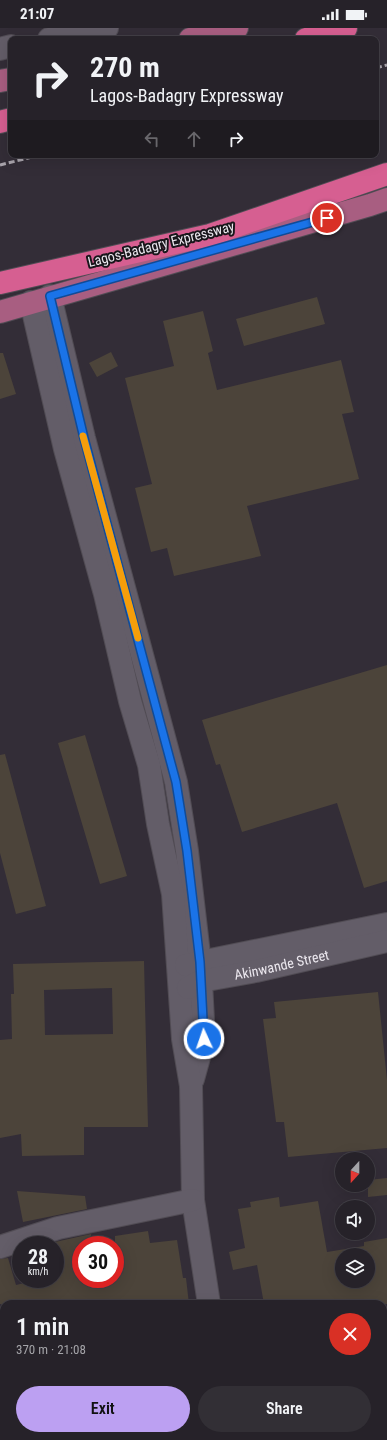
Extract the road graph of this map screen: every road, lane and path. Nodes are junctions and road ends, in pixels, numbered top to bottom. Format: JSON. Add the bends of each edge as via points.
{"nodes":[{"id":1,"x":106,"y":28,"type":"edge"},
{"id":2,"x":237,"y":28,"type":"edge"},
{"id":3,"x":346,"y":28,"type":"edge"},
{"id":4,"x":65,"y":36,"type":"edge"},
{"id":5,"x":203,"y":36,"type":"edge"},
{"id":6,"x":317,"y":36,"type":"edge"},
{"id":7,"x":387,"y":174,"type":"edge"},
{"id":8,"x":387,"y":199,"type":"edge"},
{"id":9,"x":0,"y":283,"type":"edge"},
{"id":10,"x":41,"y":299,"type":"junction"},
{"id":11,"x":0,"y":312,"type":"edge"},
{"id":12,"x":387,"y":924,"type":"edge"},
{"id":13,"x":387,"y":941,"type":"edge"},
{"id":14,"x":178,"y":966,"type":"junction"},
{"id":15,"x":201,"y":972,"type":"junction"},
{"id":16,"x":179,"y":993,"type":"junction"},
{"id":17,"x":191,"y":1086,"type":"junction"},
{"id":18,"x":193,"y":1200,"type":"junction"},
{"id":19,"x":0,"y":1247,"type":"edge"},
{"id":20,"x":208,"y":1300,"type":"edge"}],
"edges":[{"from":1,"to":4,"type":"street"},
{"from":2,"to":5,"type":"main road"},
{"from":3,"to":6,"type":"highway"},
{"from":7,"to":9,"type":"highway","name":"Lagos-Badagry Expressway","via":[[210,235]]},
{"from":8,"to":10,"type":"main road","name":"Lagos-Badagry Expressway"},
{"from":10,"to":11,"type":"main road","name":"Lagos-Badagry Expressway"},
{"from":10,"to":14,"type":"street","via":[[65,449],[149,765],[158,824],[174,894]]},
{"from":10,"to":15,"type":"street","via":[[84,438],[176,782]]},
{"from":12,"to":15,"type":"street","name":"Akinwande Street"},
{"from":13,"to":15,"type":"street","name":"Akinwande Street","via":[[256,971]]},
{"from":14,"to":15,"type":"street","name":"Akinwande Street"},
{"from":14,"to":16,"type":"street"},
{"from":15,"to":16,"type":"street","name":"Akinwande Street"},
{"from":15,"to":17,"type":"street","via":[[204,1039]]},
{"from":16,"to":17,"type":"street","via":[[183,1040]]},
{"from":17,"to":18,"type":"street"},
{"from":18,"to":19,"type":"street","via":[[58,1228]]},
{"from":18,"to":20,"type":"street"}]}
